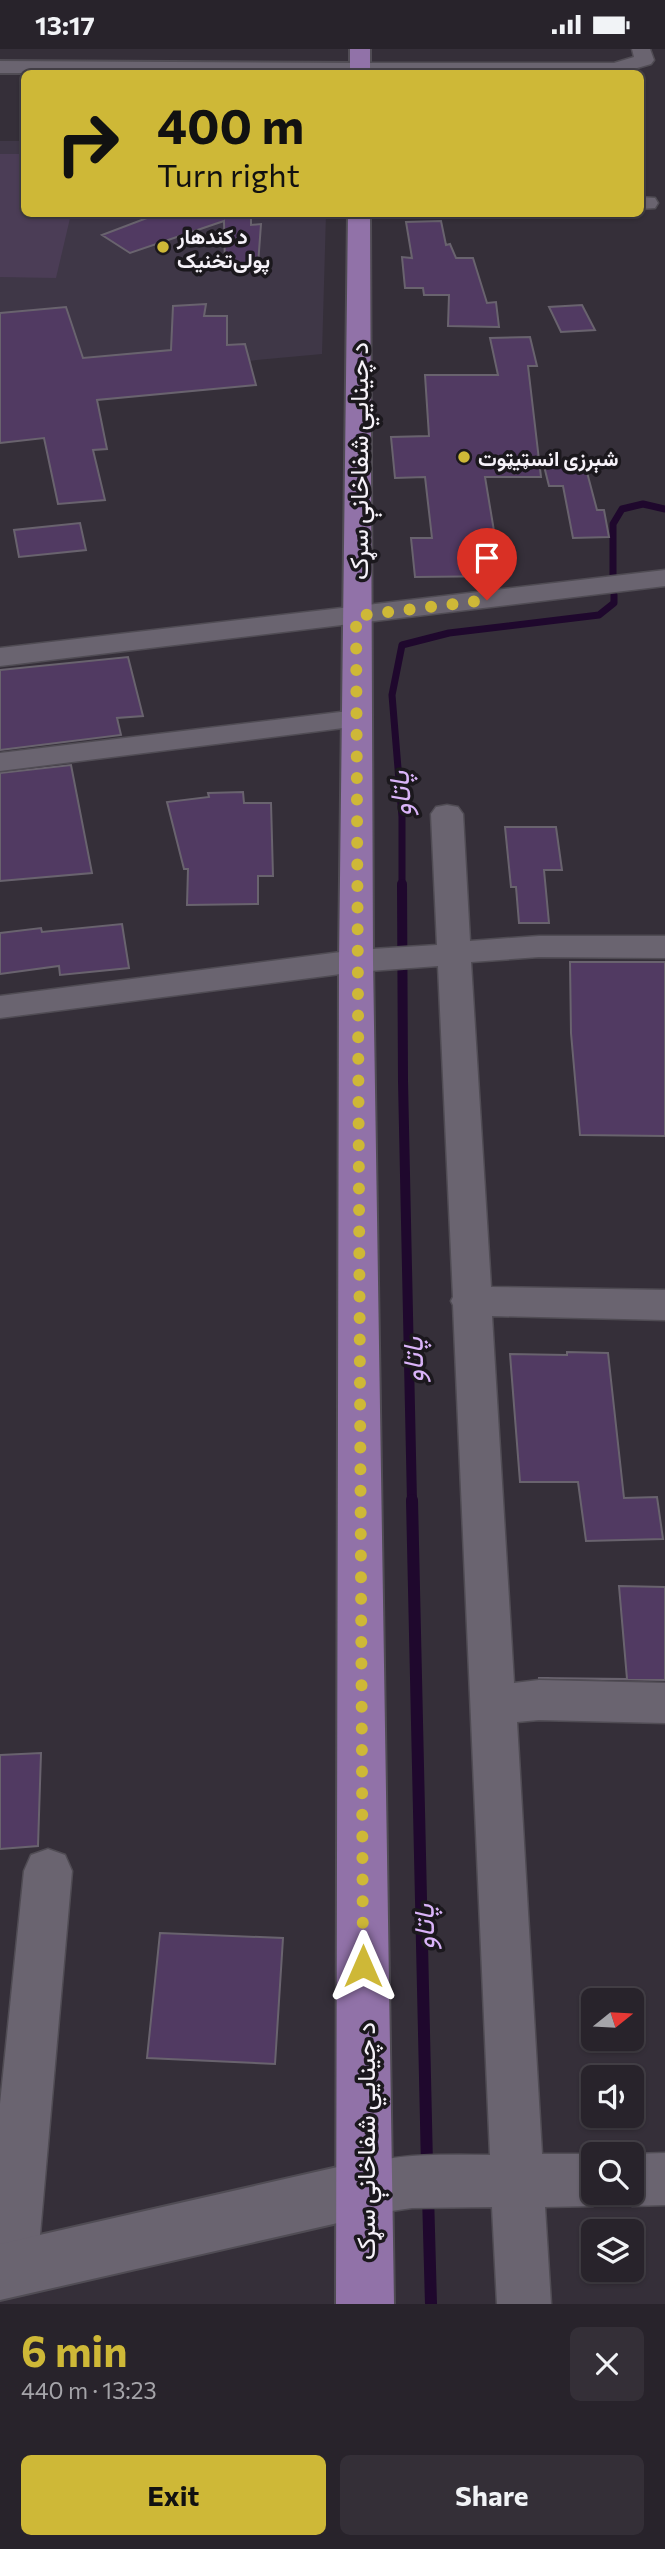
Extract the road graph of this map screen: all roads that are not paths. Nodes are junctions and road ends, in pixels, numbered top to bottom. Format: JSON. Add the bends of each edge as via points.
{"nodes":[{"id":1,"x":641,"y":49,"type":"edge"},
{"id":2,"x":360,"y":64,"type":"edge"},
{"id":3,"x":0,"y":67,"type":"edge"},
{"id":4,"x":359,"y":217,"type":"edge"},
{"id":5,"x":665,"y":578,"type":"edge"},
{"id":6,"x":356,"y":616,"type":"junction"},
{"id":7,"x":0,"y":657,"type":"edge"},
{"id":8,"x":357,"y":719,"type":"junction"},
{"id":9,"x":0,"y":762,"type":"edge"},
{"id":10,"x":447,"y":814,"type":"dead end"},
{"id":11,"x":665,"y":947,"type":"edge"},
{"id":12,"x":442,"y":954,"type":"junction"},
{"id":13,"x":356,"y":961,"type":"junction"},
{"id":14,"x":0,"y":1007,"type":"edge"},
{"id":15,"x":470,"y":1301,"type":"junction"},
{"id":16,"x":665,"y":1305,"type":"edge"},
{"id":17,"x":665,"y":1703,"type":"edge"},
{"id":18,"x":492,"y":1705,"type":"junction"},
{"id":19,"x":48,"y":1871,"type":"dead end"},
{"id":20,"x":665,"y":2179,"type":"edge"},
{"id":21,"x":518,"y":2180,"type":"junction"},
{"id":22,"x":581,"y":2180,"type":"edge"},
{"id":23,"x":644,"y":2180,"type":"edge"},
{"id":24,"x":388,"y":2185,"type":"junction"},
{"id":25,"x":5,"y":2270,"type":"edge"},
{"id":26,"x":365,"y":2304,"type":"edge"},
{"id":27,"x":524,"y":2304,"type":"edge"}],
"edges":[{"from":1,"to":2,"type":"street","via":[[643,60],[615,69]]},
{"from":2,"to":3,"type":"street"},
{"from":4,"to":6,"type":"main road","name":"د چينايي شفاخانې سړک"},
{"from":5,"to":6,"type":"street"},
{"from":6,"to":7,"type":"street"},
{"from":6,"to":8,"type":"main road","name":"د چينايي شفاخانې سړک"},
{"from":8,"to":9,"type":"street"},
{"from":8,"to":13,"type":"main road","name":"د چينايي شفاخانې سړک"},
{"from":10,"to":12,"type":"street"},
{"from":11,"to":12,"type":"street","via":[[522,947]]},
{"from":12,"to":13,"type":"street"},
{"from":12,"to":15,"type":"street"},
{"from":13,"to":14,"type":"street"},
{"from":13,"to":24,"type":"main road","name":"د چينايي شفاخانې سړک"},
{"from":15,"to":16,"type":"street"},
{"from":15,"to":18,"type":"street"},
{"from":17,"to":18,"type":"street","via":[[539,1700]]},
{"from":18,"to":21,"type":"street"},
{"from":19,"to":25,"type":"street"},
{"from":20,"to":23,"type":"street"},
{"from":21,"to":22,"type":"street"},
{"from":21,"to":24,"type":"street"},
{"from":21,"to":27,"type":"street"},
{"from":24,"to":25,"type":"street"},
{"from":24,"to":26,"type":"main road","name":"د چينايي شفاخانې سړک"}]}
